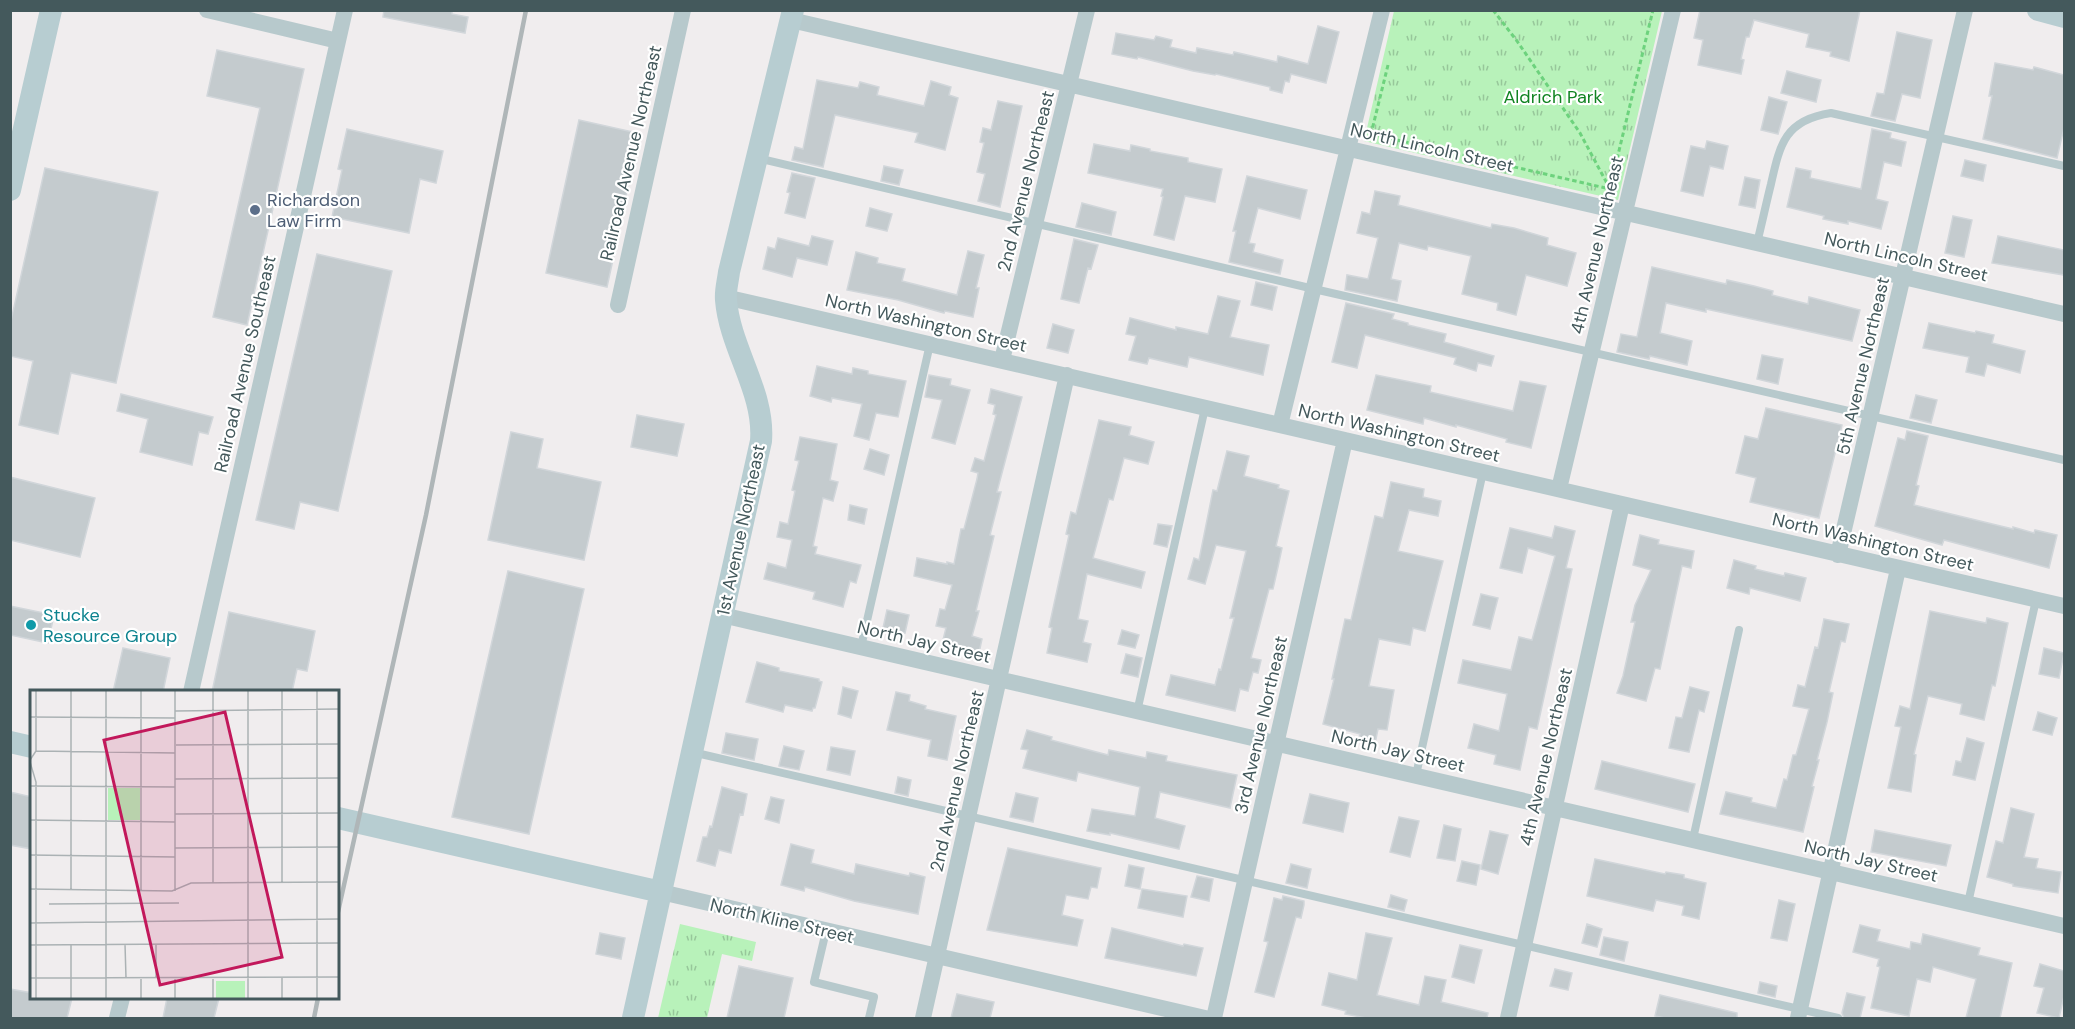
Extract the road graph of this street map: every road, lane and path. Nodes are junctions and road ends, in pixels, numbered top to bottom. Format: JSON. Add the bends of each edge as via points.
{"nodes":[{"id":1,"x":51,"y":10,"type":"edge"},
{"id":2,"x":207,"y":10,"type":"edge"},
{"id":3,"x":345,"y":10,"type":"edge"},
{"id":4,"x":683,"y":10,"type":"edge"},
{"id":5,"x":1087,"y":10,"type":"edge"},
{"id":6,"x":1382,"y":10,"type":"edge"},
{"id":7,"x":1492,"y":10,"type":"edge"},
{"id":8,"x":1653,"y":10,"type":"edge"},
{"id":9,"x":1673,"y":10,"type":"edge"},
{"id":10,"x":1965,"y":10,"type":"edge"},
{"id":11,"x":2038,"y":10,"type":"edge"},
{"id":12,"x":792,"y":15,"type":"edge"},
{"id":13,"x":2064,"y":16,"type":"edge"},
{"id":14,"x":339,"y":41,"type":"junction"},
{"id":15,"x":1390,"y":55,"type":"dead end"},
{"id":16,"x":1069,"y":86,"type":"junction"},
{"id":17,"x":17,"y":131,"type":"edge"},
{"id":18,"x":1936,"y":136,"type":"junction"},
{"id":19,"x":1348,"y":149,"type":"junction"},
{"id":20,"x":757,"y":158,"type":"junction"},
{"id":21,"x":2064,"y":166,"type":"edge"},
{"id":22,"x":1610,"y":189,"type":"junction"},
{"id":23,"x":10,"y":190,"type":"edge"},
{"id":24,"x":1625,"y":213,"type":"junction"},
{"id":25,"x":1035,"y":223,"type":"junction"},
{"id":26,"x":1757,"y":243,"type":"junction"},
{"id":27,"x":1904,"y":276,"type":"junction"},
{"id":28,"x":1314,"y":289,"type":"junction"},
{"id":29,"x":725,"y":297,"type":"junction"},
{"id":30,"x":618,"y":304,"type":"dead end"},
{"id":31,"x":2064,"y":314,"type":"edge"},
{"id":32,"x":930,"y":343,"type":"junction"},
{"id":33,"x":1592,"y":353,"type":"junction"},
{"id":34,"x":1002,"y":360,"type":"junction"},
{"id":35,"x":1067,"y":375,"type":"junction"},
{"id":36,"x":1205,"y":408,"type":"junction"},
{"id":37,"x":1871,"y":415,"type":"junction"},
{"id":38,"x":1280,"y":425,"type":"junction"},
{"id":39,"x":1345,"y":440,"type":"junction"},
{"id":40,"x":2064,"y":460,"type":"edge"},
{"id":41,"x":1483,"y":472,"type":"junction"},
{"id":42,"x":1559,"y":489,"type":"junction"},
{"id":43,"x":1622,"y":504,"type":"junction"},
{"id":44,"x":1838,"y":555,"type":"junction"},
{"id":45,"x":1898,"y":569,"type":"junction"},
{"id":46,"x":2036,"y":600,"type":"junction"},
{"id":47,"x":2064,"y":606,"type":"edge"},
{"id":48,"x":722,"y":615,"type":"junction"},
{"id":49,"x":1739,"y":630,"type":"dead end"},
{"id":50,"x":861,"y":647,"type":"junction"},
{"id":51,"x":1000,"y":679,"type":"junction"},
{"id":52,"x":190,"y":690,"type":"edge"},
{"id":53,"x":1137,"y":712,"type":"junction"},
{"id":54,"x":10,"y":742,"type":"edge"},
{"id":55,"x":1277,"y":743,"type":"junction"},
{"id":56,"x":30,"y":747,"type":"edge"},
{"id":57,"x":691,"y":752,"type":"junction"},
{"id":58,"x":1416,"y":775,"type":"junction"},
{"id":59,"x":1554,"y":807,"type":"junction"},
{"id":60,"x":969,"y":817,"type":"junction"},
{"id":61,"x":348,"y":820,"type":"edge"},
{"id":62,"x":1693,"y":839,"type":"junction"},
{"id":63,"x":1830,"y":872,"type":"junction"},
{"id":64,"x":1246,"y":881,"type":"junction"},
{"id":65,"x":661,"y":892,"type":"junction"},
{"id":66,"x":1968,"y":903,"type":"junction"},
{"id":67,"x":2064,"y":926,"type":"edge"},
{"id":68,"x":826,"y":931,"type":"junction"},
{"id":69,"x":1524,"y":945,"type":"junction"},
{"id":70,"x":937,"y":957,"type":"junction"},
{"id":71,"x":122,"y":999,"type":"edge"},
{"id":72,"x":1799,"y":1014,"type":"edge"},
{"id":73,"x":117,"y":1018,"type":"edge"},
{"id":74,"x":633,"y":1018,"type":"edge"},
{"id":75,"x":869,"y":1018,"type":"edge"},
{"id":76,"x":923,"y":1018,"type":"edge"},
{"id":77,"x":1205,"y":1018,"type":"edge"},
{"id":78,"x":1214,"y":1018,"type":"edge"},
{"id":79,"x":1508,"y":1018,"type":"edge"},
{"id":80,"x":1838,"y":1018,"type":"edge"}],
"edges":[{"from":1,"to":17,"type":"street"},
{"from":2,"to":14,"type":"street"},
{"from":3,"to":14,"type":"street","name":"Railroad Avenue Southeast"},
{"from":4,"to":30,"type":"street","name":"Railroad Avenue Northeast"},
{"from":5,"to":16,"type":"street","name":"2nd Avenue Northeast"},
{"from":6,"to":19,"type":"street"},
{"from":7,"to":22,"type":"path","via":[[1580,133]]},
{"from":8,"to":22,"type":"path"},
{"from":9,"to":24,"type":"street","name":"4th Avenue Northeast"},
{"from":10,"to":18,"type":"street","name":"5th Avenue Northeast"},
{"from":11,"to":13,"type":"street"},
{"from":12,"to":16,"type":"street","name":"North Lincoln Street"},
{"from":12,"to":20,"type":"street","name":"1st Avenue Northeast"},
{"from":14,"to":52,"type":"street","name":"Railroad Avenue Southeast"},
{"from":15,"to":22,"type":"path","via":[[1371,134]]},
{"from":16,"to":19,"type":"street","name":"North Lincoln Street"},
{"from":16,"to":25,"type":"street","name":"2nd Avenue Northeast"},
{"from":17,"to":23,"type":"street"},
{"from":18,"to":21,"type":"lane"},
{"from":18,"to":26,"type":"lane","via":[[1831,113],[1801,124],[1779,149]]},
{"from":18,"to":27,"type":"street","name":"5th Avenue Northeast"},
{"from":19,"to":24,"type":"street","name":"North Lincoln Street"},
{"from":19,"to":28,"type":"street"},
{"from":20,"to":25,"type":"lane"},
{"from":20,"to":29,"type":"street","name":"1st Avenue Northeast"},
{"from":24,"to":26,"type":"street","name":"North Lincoln Street"},
{"from":24,"to":33,"type":"street","name":"4th Avenue Northeast"},
{"from":25,"to":28,"type":"lane"},
{"from":25,"to":34,"type":"street","name":"2nd Avenue Northeast"},
{"from":26,"to":27,"type":"street","name":"North Lincoln Street"},
{"from":27,"to":31,"type":"street","name":"North Lincoln Street"},
{"from":27,"to":37,"type":"street","name":"5th Avenue Northeast"},
{"from":28,"to":33,"type":"lane"},
{"from":28,"to":38,"type":"street"},
{"from":29,"to":32,"type":"street","name":"North Washington Street"},
{"from":29,"to":48,"type":"street","name":"1st Avenue Northeast","via":[[733,337],[762,425]]},
{"from":32,"to":34,"type":"street","name":"North Washington Street"},
{"from":32,"to":50,"type":"lane"},
{"from":33,"to":37,"type":"lane"},
{"from":33,"to":42,"type":"street","name":"4th Avenue Northeast"},
{"from":34,"to":35,"type":"street","name":"North Washington Street"},
{"from":35,"to":36,"type":"street","name":"North Washington Street"},
{"from":35,"to":51,"type":"street","name":"2nd Avenue Northeast"},
{"from":36,"to":38,"type":"street","name":"North Washington Street"},
{"from":36,"to":53,"type":"lane"},
{"from":37,"to":40,"type":"lane"},
{"from":37,"to":44,"type":"street","name":"5th Avenue Northeast"},
{"from":38,"to":39,"type":"street","name":"North Washington Street"},
{"from":39,"to":41,"type":"street","name":"North Washington Street"},
{"from":39,"to":55,"type":"street","name":"3rd Avenue Northeast"},
{"from":41,"to":42,"type":"street","name":"North Washington Street"},
{"from":41,"to":58,"type":"lane"},
{"from":42,"to":43,"type":"street","name":"North Washington Street"},
{"from":43,"to":44,"type":"street","name":"North Washington Street"},
{"from":43,"to":59,"type":"street","name":"4th Avenue Northeast"},
{"from":44,"to":45,"type":"street","name":"North Washington Street"},
{"from":45,"to":46,"type":"street","name":"North Washington Street"},
{"from":45,"to":63,"type":"street"},
{"from":46,"to":47,"type":"street","name":"North Washington Street"},
{"from":46,"to":66,"type":"lane"},
{"from":48,"to":50,"type":"street","name":"North Jay Street"},
{"from":48,"to":57,"type":"street","name":"1st Avenue Northeast"},
{"from":49,"to":62,"type":"lane"},
{"from":50,"to":51,"type":"street","name":"North Jay Street"},
{"from":51,"to":53,"type":"street","name":"North Jay Street"},
{"from":51,"to":60,"type":"street","name":"2nd Avenue Northeast"},
{"from":53,"to":55,"type":"street","name":"North Jay Street"},
{"from":54,"to":56,"type":"street"},
{"from":55,"to":58,"type":"street","name":"North Jay Street"},
{"from":55,"to":64,"type":"street","name":"3rd Avenue Northeast"},
{"from":57,"to":60,"type":"lane"},
{"from":57,"to":65,"type":"street","name":"1st Avenue Northeast"},
{"from":58,"to":59,"type":"street","name":"North Jay Street"},
{"from":59,"to":62,"type":"street","name":"North Jay Street"},
{"from":59,"to":69,"type":"street","name":"4th Avenue Northeast"},
{"from":60,"to":64,"type":"lane"},
{"from":60,"to":70,"type":"street","name":"2nd Avenue Northeast"},
{"from":61,"to":65,"type":"street","name":"North Kline Street"},
{"from":62,"to":63,"type":"street","name":"North Jay Street"},
{"from":63,"to":66,"type":"street","name":"North Jay Street"},
{"from":63,"to":72,"type":"street"},
{"from":64,"to":69,"type":"lane"},
{"from":64,"to":78,"type":"street","name":"3rd Avenue Northeast"},
{"from":65,"to":68,"type":"street","name":"North Kline Street"},
{"from":65,"to":74,"type":"street","name":"1st Avenue Northeast"},
{"from":66,"to":67,"type":"street","name":"North Jay Street"},
{"from":68,"to":70,"type":"street","name":"North Kline Street"},
{"from":68,"to":75,"type":"lane","via":[[814,982],[874,997]]},
{"from":69,"to":72,"type":"lane"},
{"from":69,"to":79,"type":"street","name":"4th Avenue Northeast"},
{"from":70,"to":76,"type":"street","name":"2nd Avenue Northeast"},
{"from":70,"to":77,"type":"street","name":"North Kline Street"},
{"from":71,"to":73,"type":"street"},
{"from":72,"to":80,"type":"lane"}]}
